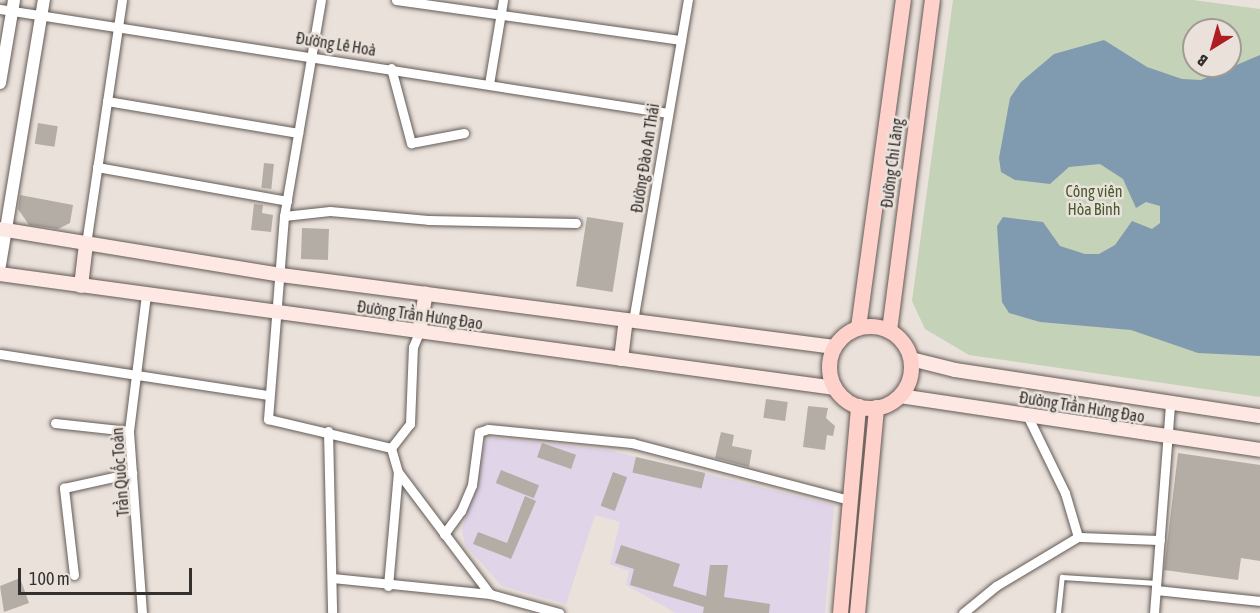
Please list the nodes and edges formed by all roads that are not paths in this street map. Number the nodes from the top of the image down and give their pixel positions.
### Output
1 (44, 0) edge
2 (122, 0) edge
3 (321, 0) edge
4 (396, 0) edge
5 (503, 0) edge
6 (688, 0) edge
7 (903, 0) edge
8 (932, 0) edge
9 (9, 7) edge
10 (42, 15) junction
11 (500, 17) junction
12 (118, 26) junction
13 (681, 40) junction
14 (311, 56) junction
15 (391, 68) junction
16 (0, 83) edge
17 (489, 84) junction
18 (107, 101) junction
19 (668, 113) junction
20 (298, 133) junction
21 (464, 134) dead end
22 (97, 167) junction
23 (287, 201) junction
24 (284, 216) junction
25 (576, 223) dead end
26 (3, 229) edge
27 (86, 244) junction
28 (0, 265) edge
29 (0, 274) edge
30 (281, 275) junction
31 (81, 286) junction
32 (146, 294) junction
33 (426, 294) junction
34 (276, 312) junction
35 (630, 320) junction
36 (858, 327) junction
37 (889, 330) junction
38 (419, 332) junction
39 (834, 347) junction
40 (0, 354) edge
41 (911, 358) junction
42 (621, 359) junction
43 (136, 375) junction
44 (835, 388) junction
45 (267, 395) junction
46 (900, 396) junction
47 (1170, 404) junction
48 (858, 406) junction
49 (876, 407) junction
50 (1027, 415) junction
51 (1260, 416) edge
52 (55, 423) dead end
53 (129, 431) junction
54 (328, 431) junction
55 (1168, 438) junction
56 (391, 448) junction
57 (1260, 450) edge
58 (398, 472) junction
59 (132, 473) junction
60 (850, 500) junction
61 (444, 534) junction
62 (1078, 537) junction
63 (1160, 540) junction
64 (74, 575) dead end
65 (332, 578) junction
66 (387, 586) junction
67 (1156, 587) junction
68 (489, 594) junction
69 (520, 601) junction
70 (1260, 601) edge
71 (142, 613) edge
72 (332, 613) edge
73 (519, 613) edge
74 (559, 613) edge
75 (840, 613) edge
76 (857, 613) edge
77 (963, 613) edge
78 (1058, 613) edge
79 (1154, 613) edge

1 - 10 street
2 - 12 street
3 - 14 street
4 - 11 street
5 - 11 street
6 - 13 street, Đường Đào An Thái
7 - 36 main road, Đường Chi Lăng
8 - 37 main road, Đường Chi Lăng
9 - 10 street, Đường Lê Hoà
9 - 16 street
10 - 12 street, Đường Lê Hoà
10 - 26 street
11 - 13 street
11 - 17 street
12 - 14 street, Đường Lê Hoà
12 - 18 street
13 - 19 street, Đường Đào An Thái
14 - 15 street, Đường Lê Hoà
14 - 20 street
15 - 17 street, Đường Lê Hoà
15 - 21 street
17 - 19 street, Đường Lê Hoà
18 - 20 street
18 - 22 street
19 - 35 street, Đường Đào An Thái
20 - 23 street
22 - 23 street
22 - 27 street
23 - 24 street
24 - 25 street
24 - 30 street
26 - 27 main road, Đường Trần Hưng Đạo
26 - 28 street
27 - 30 main road, Đường Trần Hưng Đạo
27 - 31 main road
29 - 31 main road, Đường Trần Hưng Đạo
30 - 33 main road, Đường Trần Hưng Đạo
30 - 34 street
31 - 32 main road, Đường Trần Hưng Đạo
32 - 34 main road, Đường Trần Hưng Đạo
32 - 43 street, Trần Quốc Toản
33 - 35 main road, Đường Trần Hưng Đạo
33 - 38 main road
34 - 38 main road, Đường Trần Hưng Đạo
34 - 45 street
35 - 39 main road, Đường Trần Hưng Đạo
35 - 42 main road
36 - 37 main road
36 - 39 main road
37 - 41 main road
38 - 42 main road, Đường Trần Hưng Đạo
38 - 56 street
39 - 44 main road
40 - 43 street
41 - 46 main road
41 - 47 main road, Đường Trần Hưng Đạo
42 - 44 main road, Đường Trần Hưng Đạo
43 - 45 street
43 - 53 street, Trần Quốc Toản
44 - 48 main road
45 - 54 street
46 - 49 main road
46 - 50 main road, Đường Trần Hưng Đạo
47 - 51 main road, Đường Trần Hưng Đạo
47 - 55 street
48 - 49 main road
48 - 60 main road
49 - 76 main road
50 - 55 main road, Đường Trần Hưng Đạo
50 - 62 street
52 - 53 street
53 - 59 street, Trần Quốc Toản
54 - 56 street
54 - 65 street
55 - 57 main road, Đường Trần Hưng Đạo
55 - 63 street
56 - 58 street
58 - 61 street
58 - 66 street
59 - 64 street
59 - 71 street, Trần Quốc Toản
60 - 61 street
60 - 75 main road
61 - 68 street
62 - 63 street
62 - 77 street
63 - 67 street
65 - 66 street
65 - 72 street
66 - 68 street
67 - 70 street
67 - 78 lane
67 - 79 street
68 - 69 street
69 - 73 street
69 - 74 street

